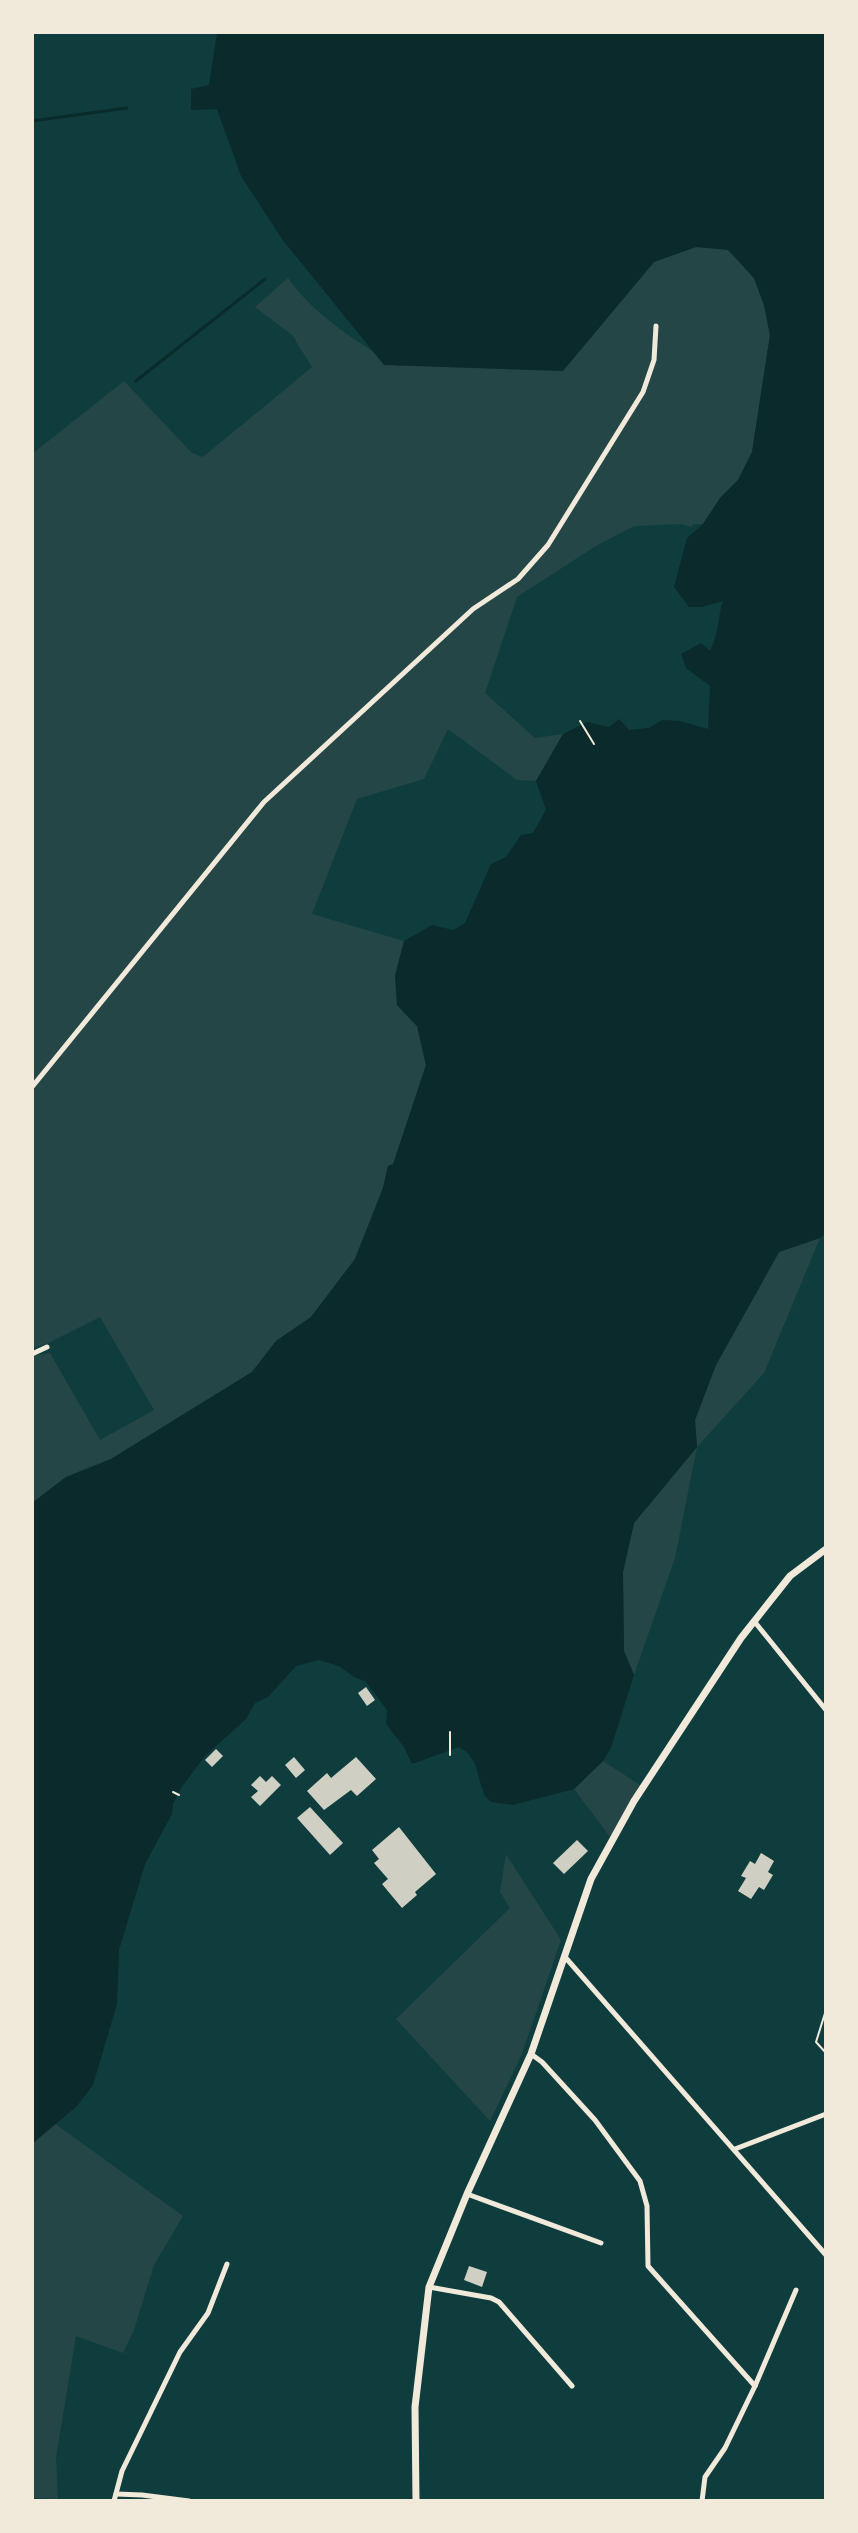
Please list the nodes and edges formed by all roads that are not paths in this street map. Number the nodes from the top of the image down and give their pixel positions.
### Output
1 (656, 326) dead end
2 (32, 1087) edge
3 (47, 1347) dead end
4 (32, 1354) edge
5 (826, 1549) edge
6 (754, 1621) junction
7 (826, 1710) edge
8 (564, 1956) junction
9 (531, 2054) junction
10 (826, 2114) edge
11 (735, 2149) junction
12 (467, 2194) junction
13 (601, 2243) dead end
14 (826, 2255) edge
15 (227, 2264) dead end
16 (429, 2287) junction
17 (796, 2290) dead end
18 (572, 2386) dead end
19 (755, 2386) junction
20 (115, 2498) edge
21 (189, 2501) edge
22 (416, 2501) edge
23 (702, 2501) edge

1 - 2 street
3 - 4 street
5 - 6 street
6 - 7 street
6 - 8 street
8 - 9 street
8 - 11 street
9 - 12 street
9 - 19 street
10 - 11 street
11 - 14 street
12 - 13 street
12 - 16 street
15 - 20 street
16 - 18 street
16 - 22 street
17 - 19 street
19 - 23 street
20 - 21 street

